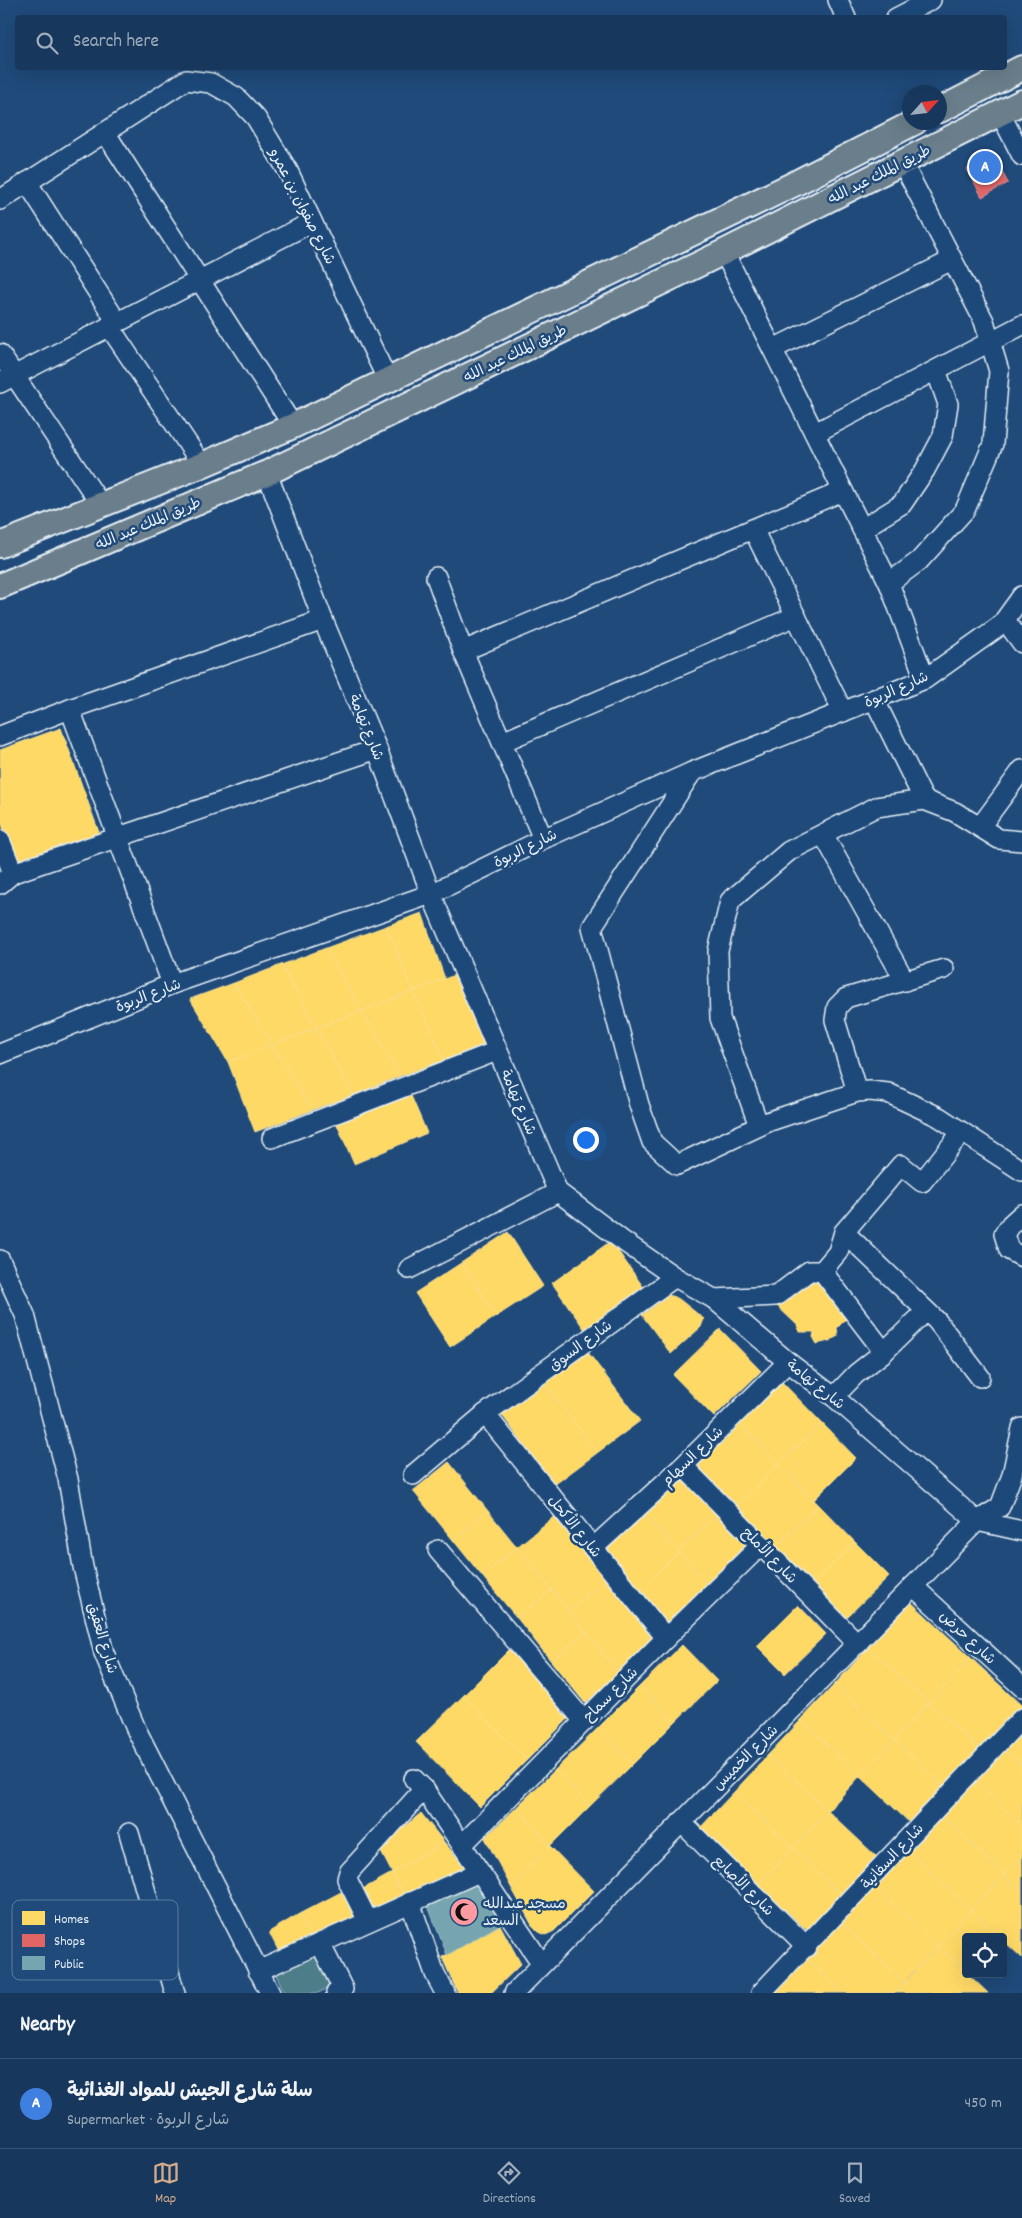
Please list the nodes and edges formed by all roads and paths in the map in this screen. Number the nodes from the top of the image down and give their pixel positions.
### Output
1 (838, 0) edge
2 (931, 0) edge
3 (845, 15) edge
4 (902, 15) edge
5 (1022, 68) edge
6 (1022, 102) edge
7 (947, 106) edge
8 (1000, 113) junction
9 (902, 129) edge
10 (105, 132) junction
11 (1022, 156) edge
12 (902, 162) junction
13 (27, 182) junction
14 (0, 200) edge
15 (312, 222) junction
16 (724, 252) junction
17 (952, 260) junction
18 (198, 280) junction
19 (113, 324) junction
20 (1022, 325) edge
21 (990, 342) junction
22 (773, 349) junction
23 (0, 354) edge
24 (936, 370) junction
25 (7, 379) edge
26 (388, 381) junction
27 (293, 426) junction
28 (815, 433) junction
29 (202, 465) junction
30 (267, 473) junction
31 (843, 490) junction
32 (101, 505) junction
33 (753, 529) junction
34 (862, 529) junction
35 (0, 545) edge
36 (436, 578) dead end
37 (889, 583) junction
38 (0, 586) edge
39 (1022, 596) edge
40 (796, 616) junction
41 (323, 620) junction
42 (1005, 620) junction
43 (1022, 643) edge
44 (463, 651) junction
45 (925, 679) junction
46 (874, 699) junction
47 (70, 709) junction
48 (843, 712) junction
49 (0, 736) edge
50 (502, 742) junction
51 (377, 748) junction
52 (1022, 770) edge
53 (692, 772) junction
54 (924, 800) junction
55 (980, 828) junction
56 (823, 834) junction
57 (118, 836) junction
58 (543, 839) junction
59 (0, 840) edge
60 (1022, 841) edge
61 (6, 878) edge
62 (431, 894) junction
63 (944, 969) dead end
64 (905, 980) junction
65 (172, 984) junction
66 (497, 1051) junction
67 (0, 1054) edge
68 (857, 1092) junction
69 (759, 1126) junction
70 (962, 1132) junction
71 (272, 1138) dead end
72 (1022, 1171) edge
73 (558, 1192) junction
74 (1022, 1214) edge
75 (844, 1232) junction
76 (1022, 1257) edge
77 (0, 1260) edge
78 (410, 1270) dead end
79 (822, 1271) junction
80 (675, 1276) junction
81 (714, 1299) junction
82 (926, 1311) junction
83 (884, 1352) junction
84 (788, 1362) junction
85 (980, 1377) dead end
86 (834, 1398) junction
87 (485, 1414) junction
88 (1022, 1428) edge
89 (683, 1466) junction
90 (413, 1475) dead end
91 (977, 1521) junction
92 (1022, 1531) edge
93 (761, 1545) junction
94 (593, 1548) junction
95 (438, 1550) dead end
96 (913, 1586) junction
97 (666, 1638) junction
98 (858, 1644) junction
99 (1022, 1687) edge
100 (1022, 1718) edge
101 (584, 1721) junction
102 (681, 1822) junction
103 (129, 1833) dead end
104 (462, 1845) junction
105 (479, 1872) junction
106 (148, 1900) edge
107 (410, 1902) junction
108 (368, 1921) junction
109 (320, 1943) junction
110 (807, 1947) junction
111 (542, 1964) junction
112 (258, 1971) junction
113 (171, 1980) edge
114 (175, 1993) edge
115 (270, 1993) edge
116 (336, 1993) edge
117 (445, 1993) edge
118 (514, 1993) edge
119 (761, 1993) edge

1 - 3 street
2 - 4 street
5 - 7 main road
6 - 8 main road, طريق الملك عبد الله
8 - 11 street
8 - 12 main road, طريق الملك عبد الله
9 - 26 main road, طريق الملك عبد الله
10 - 13 street, شارع صفوان بن عمرو
10 - 15 street, شارع صفوان بن عمرو
10 - 18 street
12 - 16 main road, طريق الملك عبد الله
12 - 17 street
13 - 14 street, شارع صفوان بن عمرو
13 - 19 street
15 - 18 street
15 - 26 street, شارع صفوان بن عمرو
16 - 22 street
16 - 30 main road, طريق الملك عبد الله
17 - 21 street
17 - 22 street
18 - 19 street
18 - 27 street
19 - 25 street
19 - 29 street
20 - 21 street
21 - 24 street
21 - 37 street
22 - 28 street
23 - 25 street
24 - 28 street
24 - 34 street
25 - 32 street
26 - 27 main road, طريق الملك عبد الله
27 - 29 main road, طريق الملك عبد الله
28 - 31 street
29 - 32 main road, طريق الملك عبد الله
30 - 38 main road, طريق الملك عبد الله
30 - 41 street, شارع تهامة
31 - 33 street
31 - 34 street
32 - 35 main road, طريق الملك عبد الله
33 - 40 street
33 - 44 street
34 - 37 street
36 - 44 street
37 - 45 street
39 - 42 street, شارع الربوة
40 - 48 street
40 - 50 street
41 - 47 street
41 - 51 street, شارع تهامة
42 - 43 street
42 - 45 street, شارع الربوة
44 - 50 street
45 - 46 street, شارع الربوة
46 - 48 street, شارع الربوة
46 - 54 street
47 - 49 street
47 - 57 street
48 - 53 street, شارع الربوة
50 - 58 street
51 - 57 street
51 - 62 street, شارع تهامة
52 - 55 street
53 - 58 street, شارع الربوة
53 - 69 street
54 - 55 street
54 - 56 street
55 - 60 street
56 - 64 street
56 - 69 street
57 - 61 street
57 - 65 street
58 - 62 street, شارع الربوة
59 - 61 street
62 - 65 street, شارع الربوة
62 - 66 street, شارع تهامة
63 - 64 street
64 - 68 street
65 - 67 street, شارع الربوة
66 - 71 street
66 - 73 street, شارع تهامة
68 - 69 street
68 - 70 street
70 - 72 street
70 - 75 street
73 - 78 street
73 - 80 street, شارع تهامة
74 - 76 street
75 - 79 street
75 - 82 street
77 - 112 street, شارع العقيق
79 - 81 street
79 - 83 street
80 - 81 street, شارع تهامة
80 - 87 street, شارع السوق
81 - 84 street, شارع تهامة
82 - 83 street
82 - 85 street
83 - 86 street
84 - 86 street, شارع تهامة
84 - 89 street, شارع السهام
86 - 91 street, شارع تهامة
87 - 90 street, شارع السوق
87 - 94 street, شارع الأكحل
88 - 91 street, شارع الخميس
89 - 93 street, شارع الأملح
89 - 94 street, شارع السهام
91 - 92 street, شارع تهامة
91 - 96 street, شارع الخميس
93 - 97 street, شارع سماح
93 - 98 street, شارع الأملح
94 - 97 street, شارع الأكحل
95 - 101 street
96 - 98 street, شارع الخميس
96 - 99 street, شارع حرض
97 - 101 street, شارع سماح
98 - 102 street, شارع الخميس
100 - 110 street, شارع السفانية
101 - 104 street, شارع سماح
102 - 110 street, شارع الأصابع
102 - 111 street, شارع الخميس
103 - 106 street
104 - 105 street
104 - 108 street
105 - 107 street
105 - 111 street
107 - 108 street
107 - 117 street
108 - 109 street
109 - 112 street
109 - 116 street
110 - 119 street, شارع السفانية
111 - 118 street, شارع الخميس
112 - 115 street, شارع العقيق
113 - 114 street

